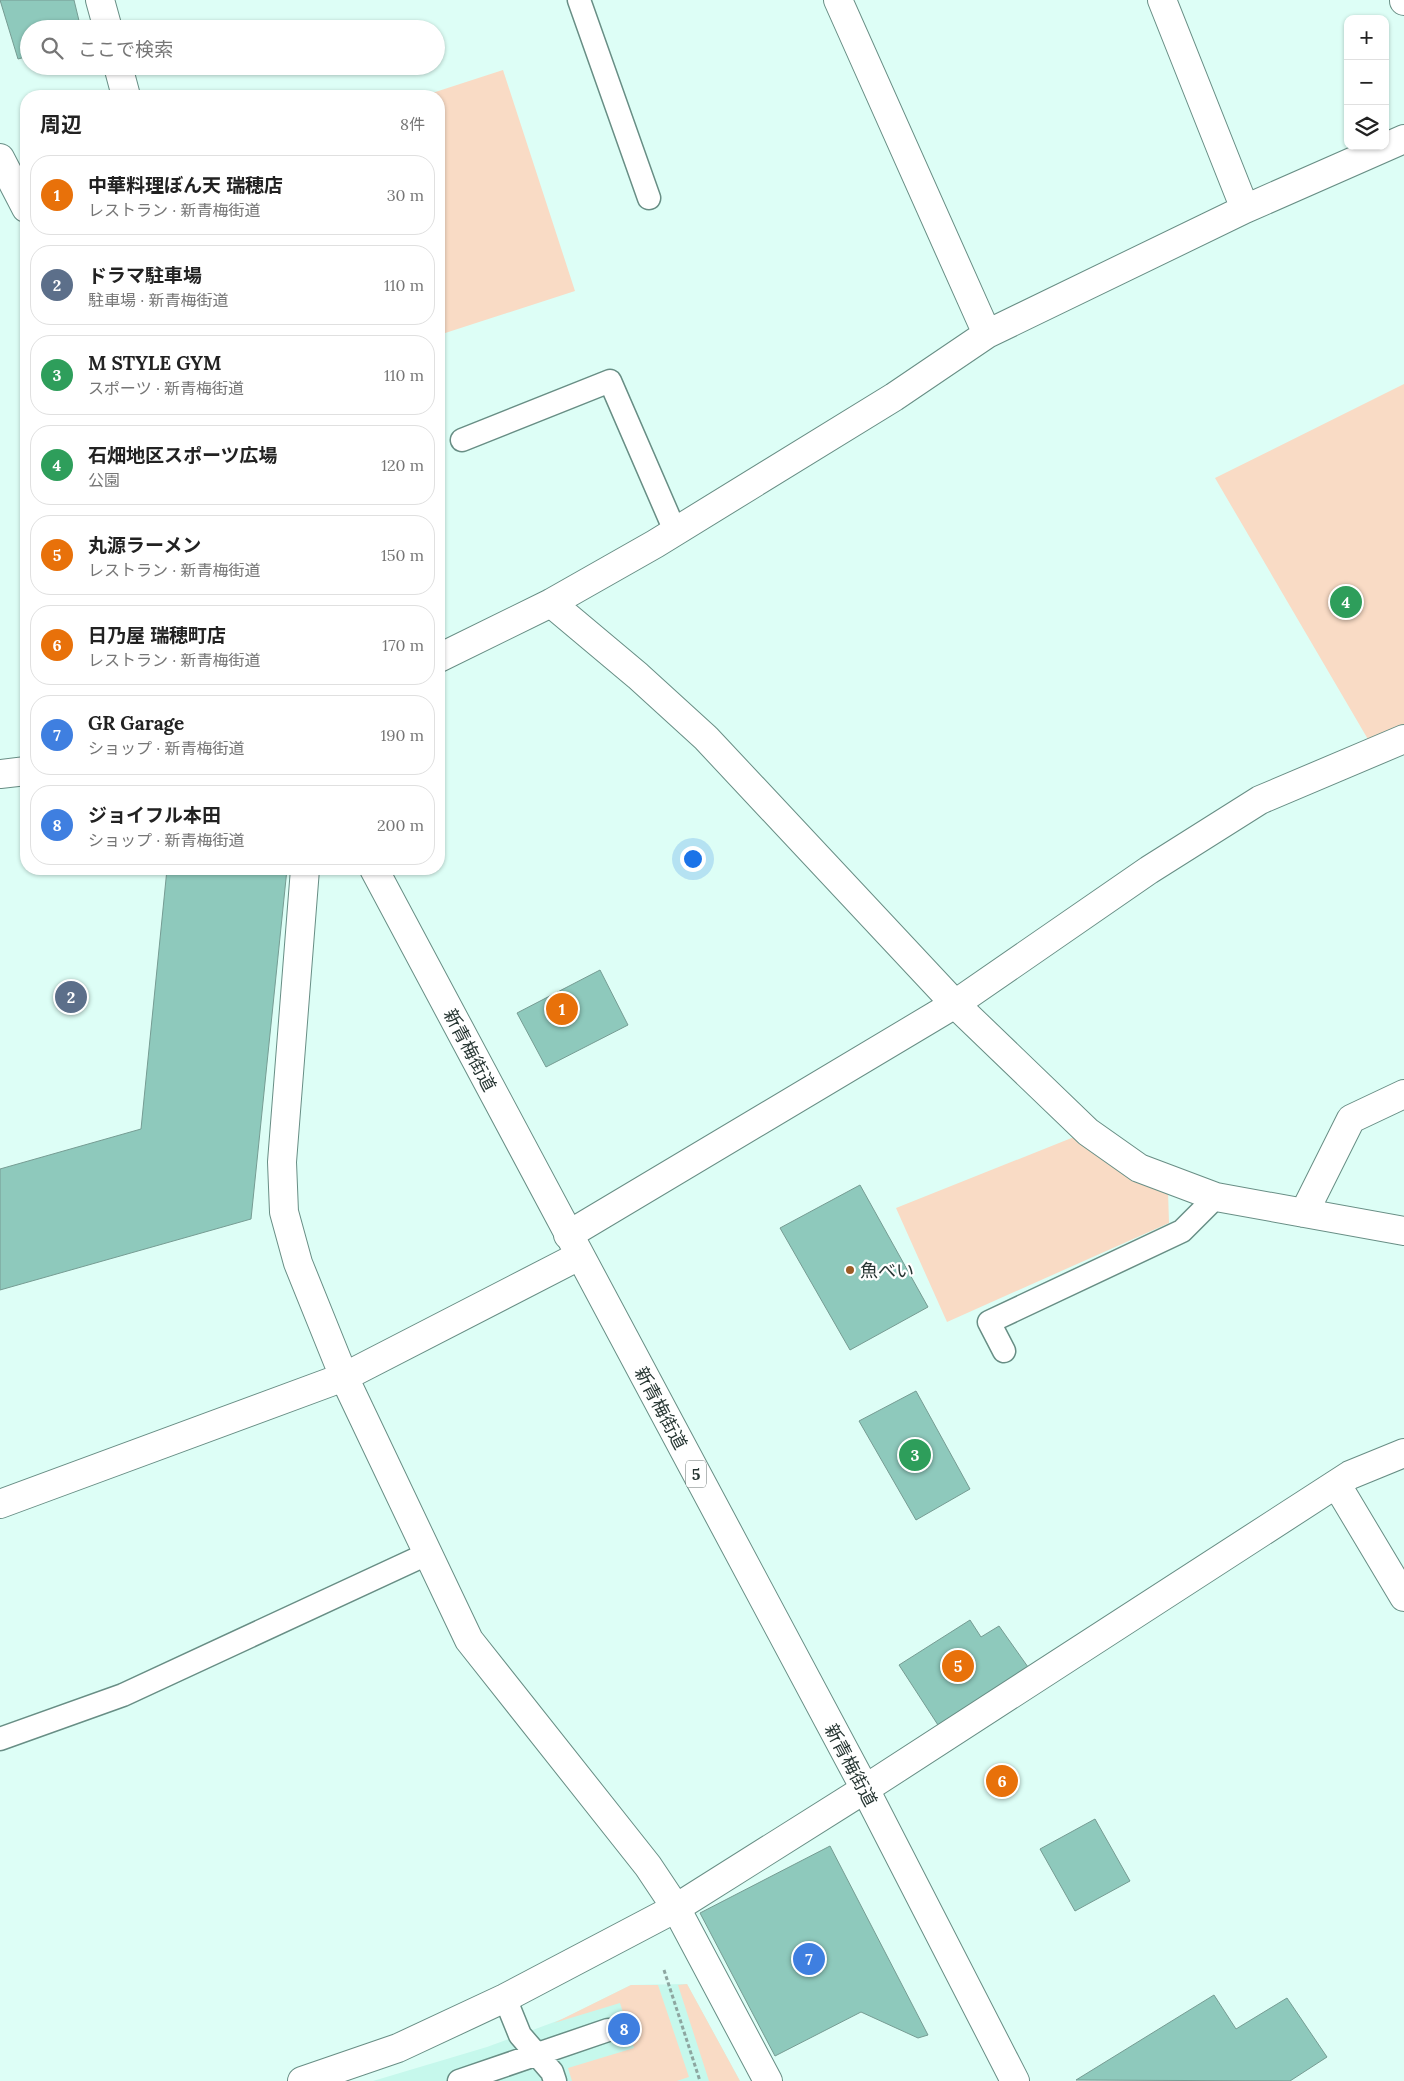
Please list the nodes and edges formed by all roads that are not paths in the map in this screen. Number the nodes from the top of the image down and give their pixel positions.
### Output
1 (100, 0) edge
2 (579, 0) edge
3 (838, 0) edge
4 (1162, 0) edge
5 (106, 20) edge
6 (120, 75) edge
7 (124, 90) edge
8 (1404, 139) edge
9 (0, 158) edge
10 (20, 196) edge
11 (648, 198) dead end
12 (1245, 209) junction
13 (987, 334) junction
14 (462, 440) dead end
15 (675, 532) junction
16 (551, 604) junction
17 (445, 655) edge
18 (1404, 739) edge
19 (20, 772) edge
20 (0, 774) edge
21 (305, 875) edge
22 (377, 875) edge
23 (955, 1004) junction
24 (1404, 1094) edge
25 (1216, 1197) junction
26 (1304, 1213) junction
27 (1404, 1231) edge
28 (574, 1245) junction
29 (1004, 1351) dead end
30 (344, 1378) junction
31 (1404, 1453) edge
32 (1337, 1485) junction
33 (0, 1504) edge
34 (427, 1554) junction
35 (1404, 1597) edge
36 (0, 1738) edge
37 (865, 1790) junction
38 (676, 1908) junction
39 (505, 1998) junction
40 (608, 2030) dead end
41 (537, 2054) junction
42 (302, 2081) edge
43 (459, 2081) edge
44 (555, 2081) edge
45 (768, 2081) edge
46 (1015, 2081) edge

1 - 5 street
2 - 11 lane
3 - 13 street
4 - 12 street
6 - 7 street
8 - 12 street
9 - 10 street
12 - 13 street
13 - 15 street
14 - 15 lane
15 - 16 street
16 - 17 street
16 - 23 street
18 - 23 street
19 - 20 street
21 - 30 street
22 - 28 street, 新青梅街道 / 5
23 - 25 street
23 - 28 street
24 - 26 street
25 - 26 street
25 - 29 lane
26 - 27 street
28 - 30 street
28 - 37 street, 新青梅街道 / 5
30 - 33 street
30 - 34 street
31 - 32 street
32 - 35 street
32 - 37 street
34 - 36 lane
34 - 38 street
37 - 38 street
37 - 46 street, 新青梅街道 / 5
38 - 39 street
38 - 45 street
39 - 41 lane
39 - 42 street
40 - 41 lane
41 - 43 lane
41 - 44 lane

